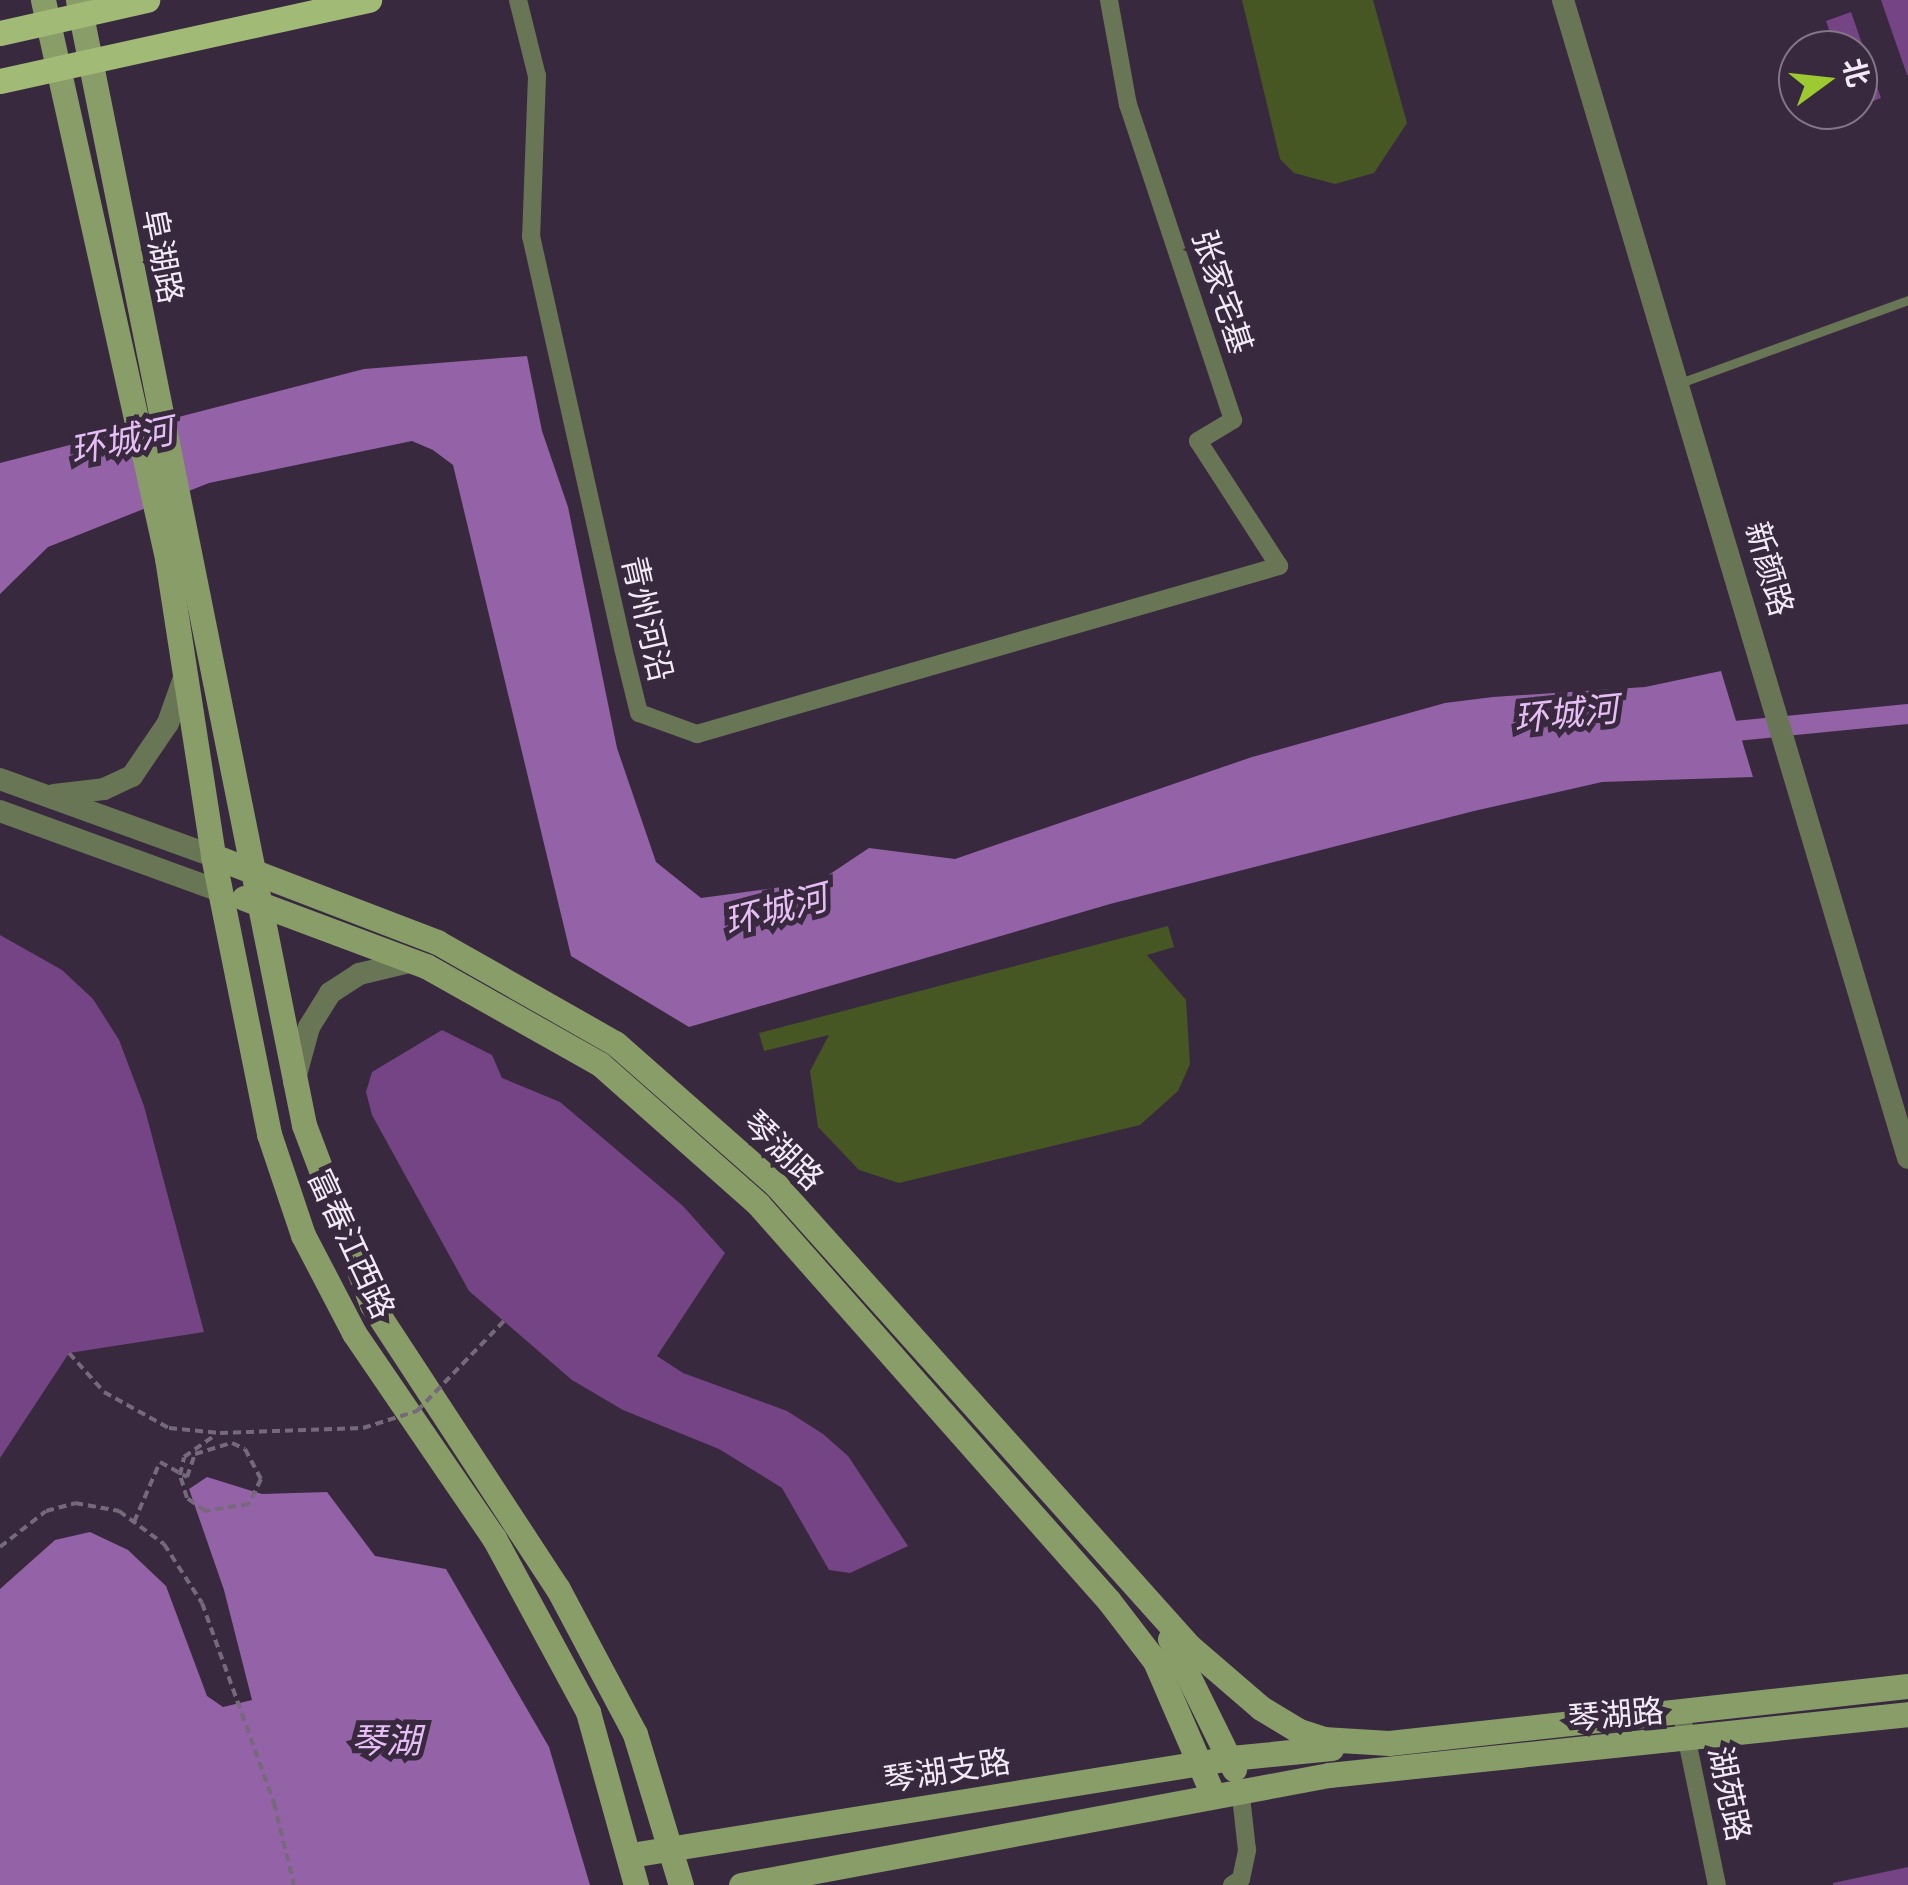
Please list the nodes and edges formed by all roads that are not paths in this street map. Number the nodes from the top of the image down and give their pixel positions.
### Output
1 (147, 0) edge
2 (369, 0) edge
3 (518, 0) edge
4 (1108, 0) edge
5 (1563, 0) edge
6 (79, 6) edge
7 (45, 11) edge
8 (0, 33) edge
9 (90, 63) junction
10 (60, 70) junction
11 (0, 81) edge
12 (1908, 300) edge
13 (1680, 382) junction
14 (146, 402) junction
15 (186, 524) joint
16 (1279, 566) joint
17 (185, 675) junction
18 (0, 779) edge
19 (48, 796) junction
20 (0, 811) edge
21 (213, 856) junction
22 (247, 864) junction
23 (220, 891) junction
24 (254, 901) junction
25 (414, 961) junction
26 (294, 1082) junction
27 (1908, 1158) edge
28 (1116, 1565) junction
29 (1908, 1686) edge
30 (1908, 1714) edge
31 (1684, 1728) junction
32 (1389, 1742) junction
33 (1274, 1753) joint
34 (1231, 1758) junction
35 (1204, 1762) junction
36 (1240, 1788) junction
37 (1212, 1794) junction
38 (674, 1848) junction
39 (631, 1855) junction
40 (636, 1885) edge
41 (681, 1885) edge
42 (741, 1885) edge
43 (1232, 1885) edge
44 (1717, 1885) edge

1 - 6 main road
2 - 9 main road
3 - 16 street, 青州河沿
4 - 16 street, 张家宅基
5 - 13 street, 新颜路
6 - 7 main road
6 - 9 main road, 阜湖路
7 - 8 main road
7 - 10 main road, 阜湖路
9 - 10 main road
9 - 14 main road, 阜湖路
10 - 11 main road
10 - 14 main road, 阜湖路
12 - 13 lane
13 - 27 street, 新颜路
14 - 15 main road, 阜湖路
14 - 17 main road, 富春江西路
15 - 22 main road, 富春江西路
17 - 19 street
17 - 21 main road, 富春江西路
18 - 19 street, 琴湖路
19 - 21 street, 琴湖路
20 - 23 street, 琴湖路
21 - 22 main road, 琴湖路
21 - 23 main road, 富春江西路
22 - 24 main road, 富春江西路
22 - 28 main road, 琴湖路
23 - 24 main road, 琴湖路
23 - 39 main road, 富春江西路
24 - 25 main road, 琴湖路
24 - 26 main road, 富春江西路
25 - 26 street
25 - 35 main road, 琴湖路
26 - 38 main road, 富春江西路
28 - 32 main road, 琴湖路
28 - 34 main road
29 - 31 main road, 琴湖路
30 - 31 main road, 琴湖路
31 - 32 main road, 琴湖路
31 - 36 main road, 琴湖路
31 - 44 street, 湖苑路
32 - 33 main road, 琴湖路
33 - 34 main road, 琴湖支路
34 - 35 main road, 琴湖支路
34 - 36 main road
35 - 37 main road, 琴湖路
35 - 38 main road, 琴湖支路
36 - 37 main road
36 - 43 street
37 - 42 main road
38 - 39 main road, 琴湖支路
38 - 41 main road, 富春江西路
39 - 40 main road, 富春江西路

